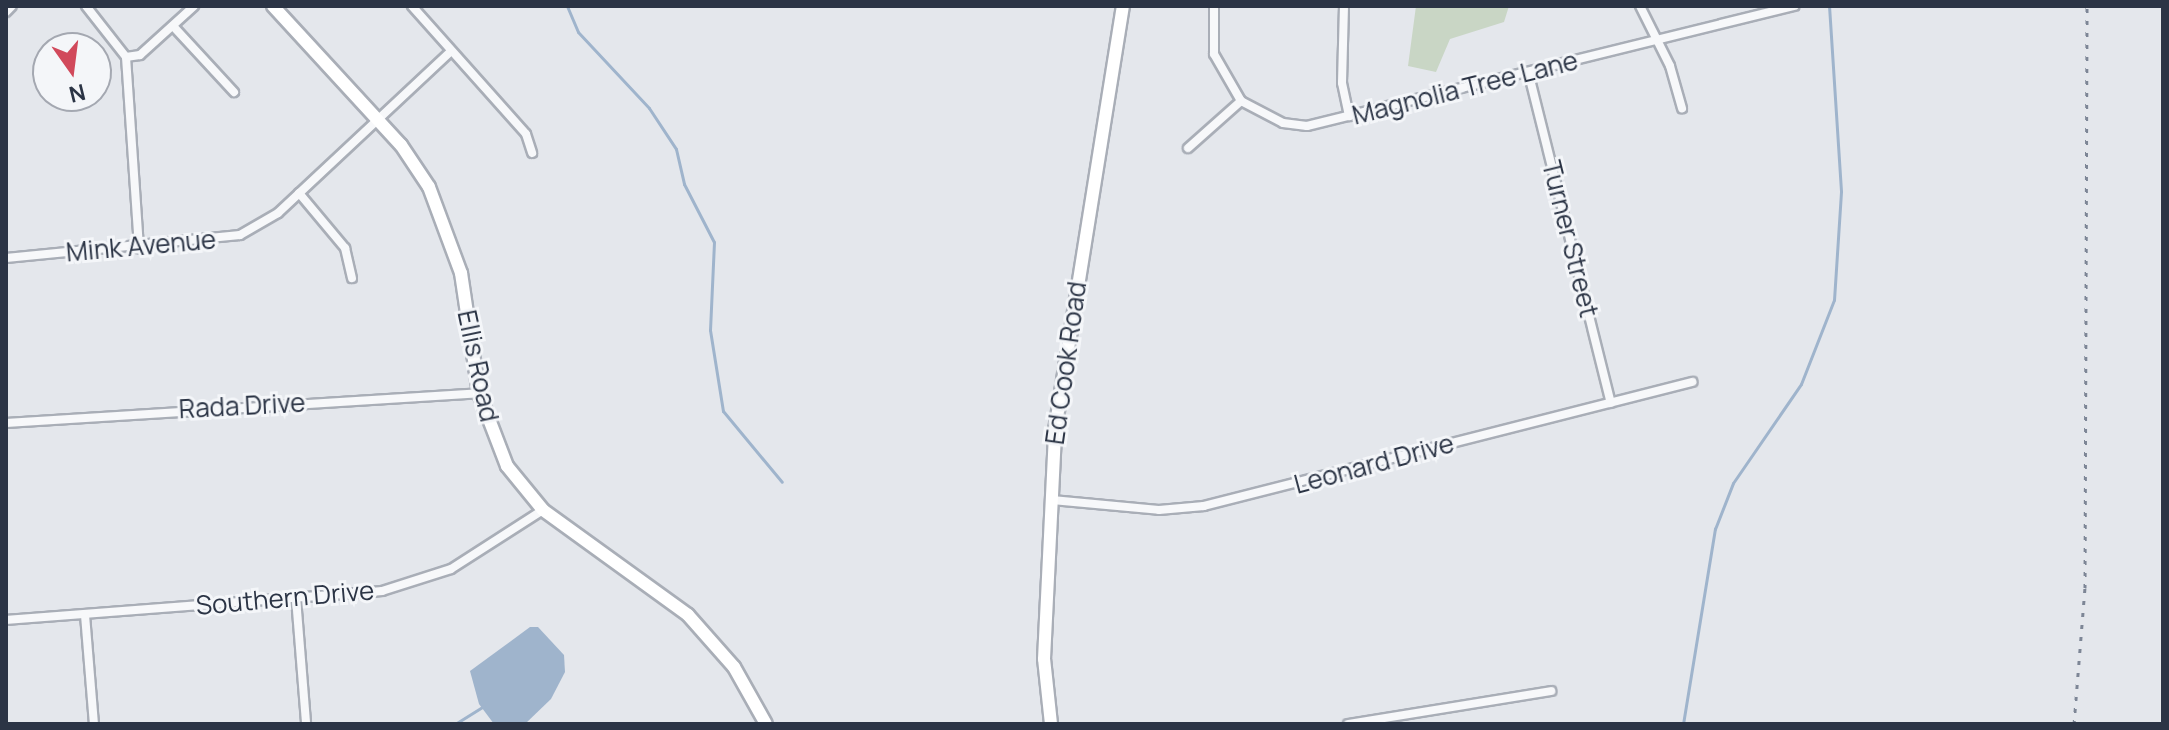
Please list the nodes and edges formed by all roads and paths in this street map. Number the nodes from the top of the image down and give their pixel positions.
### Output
1 (12, 6) edge
2 (86, 6) edge
3 (194, 6) edge
4 (273, 6) edge
5 (412, 6) edge
6 (1123, 6) edge
7 (1214, 6) edge
8 (1344, 6) edge
9 (1640, 6) edge
10 (1794, 6) edge
11 (6, 12) edge
12 (173, 26) junction
13 (1657, 36) junction
14 (451, 51) junction
15 (126, 57) junction
16 (1529, 75) junction
17 (234, 92) dead end
18 (1241, 101) junction
19 (1682, 108) dead end
20 (1349, 116) junction
21 (380, 122) junction
22 (1188, 148) dead end
23 (532, 153) dead end
24 (299, 193) junction
25 (139, 249) junction
26 (6, 258) edge
27 (352, 278) dead end
28 (1692, 382) dead end
29 (479, 393) junction
30 (1611, 403) junction
31 (6, 423) edge
32 (1052, 500) junction
33 (543, 510) junction
34 (296, 598) junction
35 (85, 615) junction
36 (6, 620) edge
37 (1551, 691) dead end
38 (306, 723) edge
39 (94, 724) edge
40 (766, 724) edge
41 (1051, 724) edge
42 (1348, 724) edge

1 - 11 street
2 - 15 street
3 - 12 street
4 - 21 main road, Ellis Road
5 - 14 street
6 - 32 main road, Ed Cook Road
7 - 18 street
8 - 20 street
9 - 13 street
10 - 13 street, Magnolia Tree Lane
12 - 15 street
12 - 17 street
13 - 16 street, Magnolia Tree Lane
13 - 19 street
14 - 21 street, Mink Avenue
14 - 23 street
15 - 25 street
16 - 20 street, Magnolia Tree Lane
16 - 30 street, Turner Street
18 - 20 street, Magnolia Tree Lane
18 - 22 street
21 - 24 street, Mink Avenue
21 - 29 main road, Ellis Road
24 - 25 street, Mink Avenue
24 - 27 street
25 - 26 street, Mink Avenue
28 - 30 street, Leonard Drive
29 - 31 street, Rada Drive
29 - 33 main road, Ellis Road
30 - 32 street, Leonard Drive
32 - 41 main road, Ed Cook Road
33 - 34 street, Southern Drive
33 - 40 main road, Ellis Road
34 - 35 street, Southern Drive
34 - 38 street
35 - 36 street, Southern Drive
35 - 39 street
37 - 42 street

